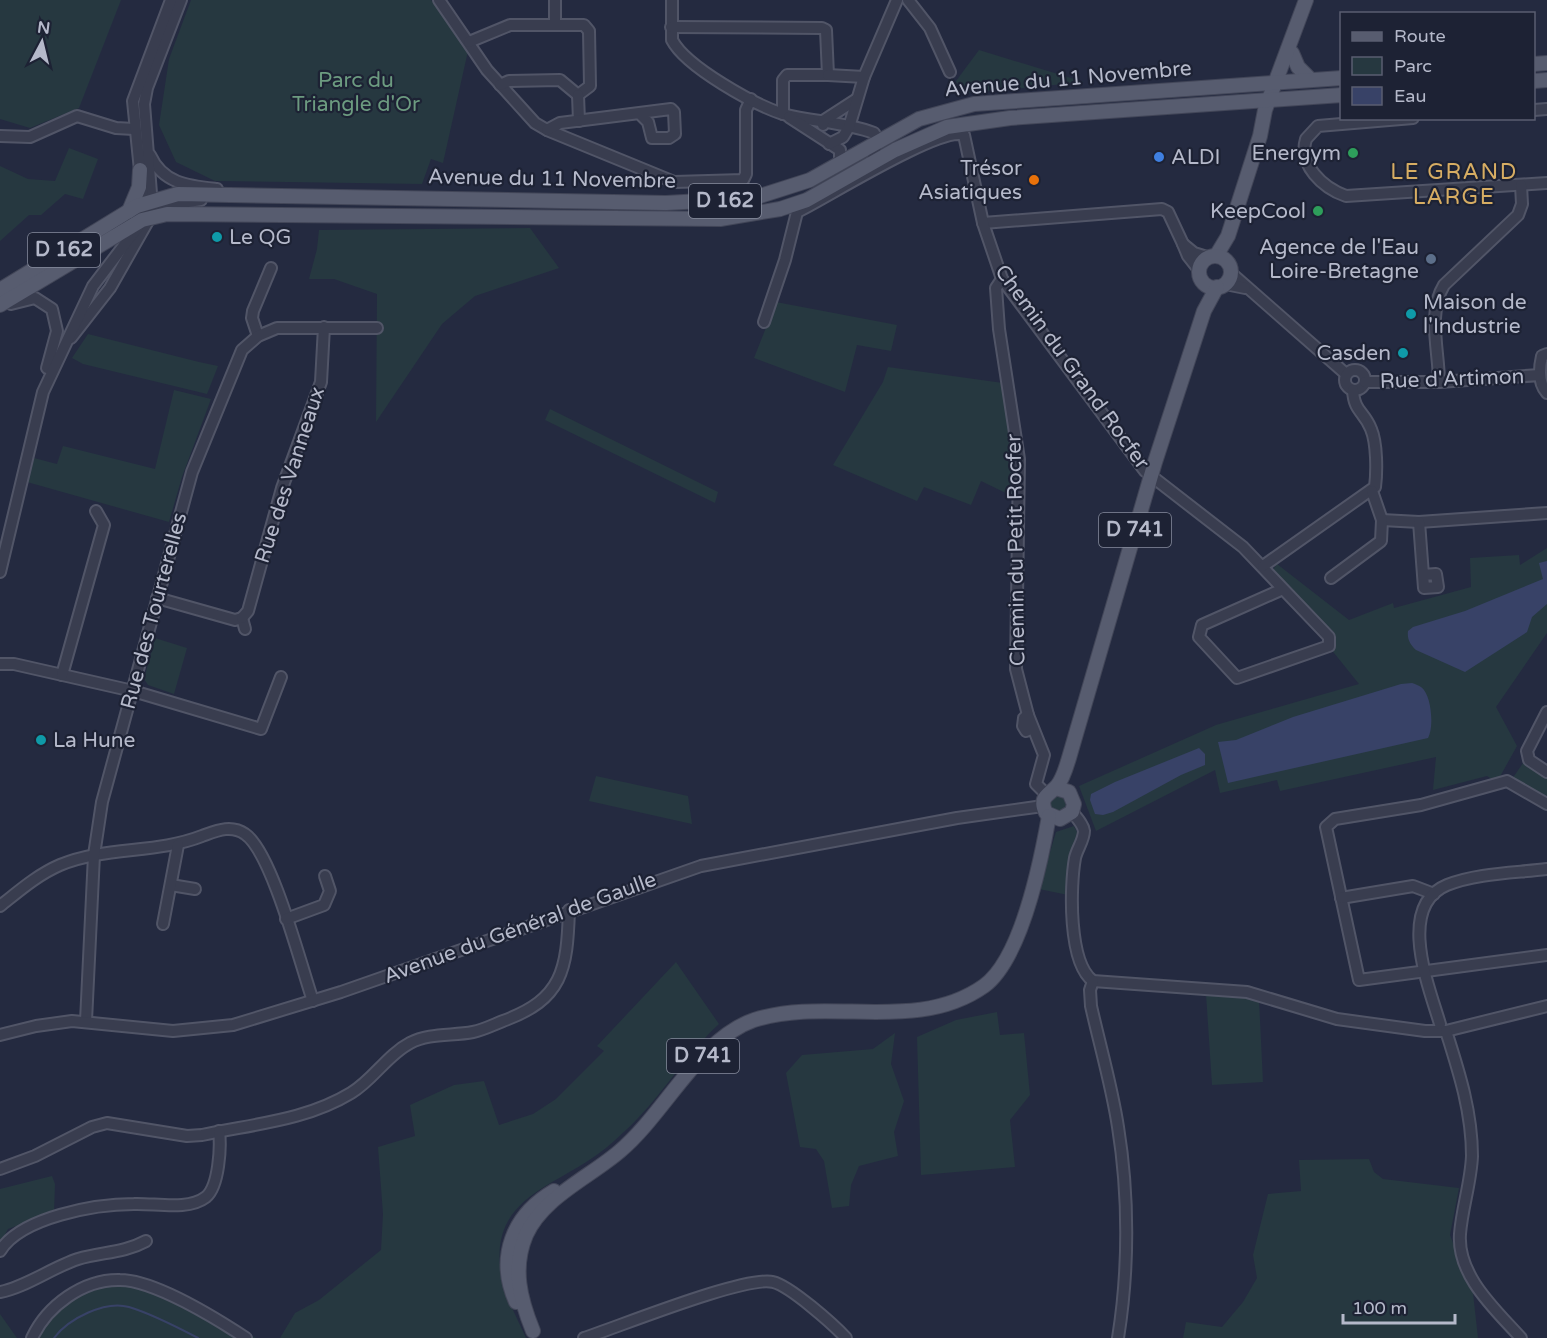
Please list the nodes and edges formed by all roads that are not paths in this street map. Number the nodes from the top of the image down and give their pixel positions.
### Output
1 (171, 0) edge
2 (181, 0) edge
3 (439, 0) edge
4 (555, 0) edge
5 (672, 0) edge
6 (897, 0) edge
7 (908, 0) edge
8 (1306, 0) edge
9 (555, 25) junction
10 (671, 27) junction
11 (469, 42) junction
12 (1289, 51) junction
13 (950, 72) dead end
14 (828, 75) junction
15 (864, 77) junction
16 (1340, 78) edge
17 (1311, 80) junction
18 (500, 85) junction
19 (1247, 85) junction
20 (1340, 85) edge
21 (1276, 91) junction
22 (578, 95) junction
23 (1340, 95) edge
24 (857, 98) junction
25 (751, 99) junction
26 (1236, 102) junction
27 (1160, 108) junction
28 (642, 114) dead end
29 (783, 114) junction
30 (1389, 120) edge
31 (579, 121) junction
32 (823, 121) junction
33 (973, 122) junction
34 (849, 127) junction
35 (134, 129) junction
36 (547, 130) junction
37 (0, 136) edge
38 (1260, 136) junction
39 (878, 140) junction
40 (828, 143) junction
41 (148, 152) junction
42 (969, 153) junction
43 (840, 157) junction
44 (869, 162) junction
45 (140, 170) joint
46 (1547, 183) edge
47 (1521, 185) junction
48 (255, 195) junction
49 (144, 210) junction
50 (983, 224) junction
51 (1183, 244) junction
52 (271, 268) dead end
53 (1199, 270) joint
54 (1218, 272) junction
55 (1002, 279) junction
56 (0, 290) edge
57 (0, 305) edge
58 (0, 310) edge
59 (764, 322) dead end
60 (324, 327) junction
61 (377, 328) dead end
62 (258, 336) junction
63 (1547, 354) edge
64 (59, 355) junction
65 (1346, 374) junction
66 (1540, 375) junction
67 (1365, 382) junction
68 (1439, 382) junction
69 (1353, 390) junction
70 (43, 392) junction
71 (1547, 393) edge
72 (1151, 475) junction
73 (1372, 491) junction
74 (96, 511) dead end
75 (1547, 513) edge
76 (1382, 520) junction
77 (1419, 522) junction
78 (1263, 566) junction
79 (0, 572) edge
80 (1423, 575) dead end
81 (1331, 578) dead end
82 (1282, 589) junction
83 (157, 598) junction
84 (0, 657) edge
85 (0, 664) edge
86 (14, 664) junction
87 (62, 675) junction
88 (281, 677) dead end
89 (133, 691) junction
90 (1547, 712) edge
91 (1547, 772) edge
92 (1056, 804) junction
93 (1547, 804) edge
94 (178, 845) junction
95 (94, 855) junction
96 (1547, 869) edge
97 (325, 876) dead end
98 (171, 885) junction
99 (195, 889) dead end
100 (1434, 894) junction
101 (1341, 898) junction
102 (0, 906) edge
103 (569, 910) junction
104 (286, 919) junction
105 (164, 924) dead end
106 (1547, 955) edge
107 (1424, 971) junction
108 (1093, 981) junction
109 (313, 1001) junction
110 (1547, 1006) edge
111 (86, 1021) junction
112 (1443, 1027) junction
113 (0, 1035) edge
114 (219, 1131) junction
115 (0, 1169) edge
116 (146, 1241) dead end
117 (0, 1251) edge
118 (0, 1292) edge
119 (536, 1334) edge
120 (32, 1338) edge
121 (246, 1338) edge
122 (584, 1338) edge
123 (846, 1338) edge
124 (1118, 1338) edge
125 (1521, 1338) edge

1 - 35 street
2 - 41 street
3 - 11 street
4 - 9 street
5 - 10 street
6 - 15 street
7 - 13 street
8 - 12 main road, D 741
9 - 11 street
9 - 22 street
10 - 14 street
10 - 25 street
11 - 18 street
12 - 17 main road
12 - 19 main road
12 - 21 main road, D 741
14 - 15 street
14 - 29 street
15 - 24 street
16 - 17 main road, Avenue du 11 Novembre / D 162
17 - 21 main road, Avenue du 11 Novembre / D 162
18 - 22 street
18 - 36 street
19 - 21 main road, Avenue du 11 Novembre / D 162
19 - 39 main road, Avenue du 11 Novembre / D 162
20 - 21 main road
21 - 23 main road, Avenue du 11 Novembre / D 162
21 - 26 main road, Avenue du 11 Novembre / D 162
21 - 27 main road
21 - 38 main road, D 741
22 - 31 street
24 - 32 street
24 - 34 street
25 - 29 street
25 - 36 street
26 - 27 main road, Avenue du 11 Novembre / D 162
26 - 38 main road
27 - 33 main road, Avenue du 11 Novembre / D 162
28 - 31 street
29 - 32 street
29 - 40 street
30 - 47 street
31 - 36 street
32 - 34 street
32 - 40 street
33 - 42 street
33 - 44 main road, Avenue du 11 Novembre / D 162
34 - 39 street
34 - 40 street
35 - 37 street
35 - 45 street
38 - 54 main road, D 741
39 - 44 main road, Avenue du 11 Novembre / D 162
40 - 43 street
41 - 48 street
41 - 49 street
42 - 44 street
42 - 50 street, Chemin du Grand Rocfer
43 - 44 main road, Avenue du 11 Novembre / D 162
43 - 48 main road, Avenue du 11 Novembre / D 162
44 - 49 main road, Avenue du 11 Novembre / D 162
44 - 59 street
45 - 49 main road
46 - 47 street
47 - 68 street
48 - 49 main road, Avenue du 11 Novembre / D 162
49 - 56 main road, D 162
49 - 57 main road, D 162
49 - 64 street
49 - 64 street
50 - 51 street
50 - 55 street, Chemin du Grand Rocfer
51 - 53 street
51 - 54 street
52 - 62 street
53 - 54 main road
54 - 65 street
54 - 72 main road, D 741
55 - 72 street, Chemin du Grand Rocfer
55 - 92 street, Chemin du Petit Rocfer
58 - 70 street
60 - 61 street
60 - 62 street
60 - 83 street, Rue des Vanneaux
62 - 83 street, Rue des Tourterelles
63 - 66 street
64 - 70 street
65 - 67 street
65 - 69 street
66 - 68 street, Rue d'Artimon
66 - 71 street
67 - 68 street, Rue d'Artimon
67 - 69 street
69 - 73 street
70 - 79 street
72 - 78 street, Chemin du Grand Rocfer
72 - 92 main road, D 741
73 - 76 street
73 - 78 street
74 - 87 street
75 - 77 street
76 - 77 street
76 - 81 street
77 - 80 street
78 - 82 street, Chemin du Grand Rocfer
82 - 82 street, Chemin du Grand Rocfer
83 - 89 street, Rue des Tourterelles
84 - 86 street
85 - 86 street
86 - 87 street
87 - 89 street
88 - 89 street
89 - 95 street, Rue des Tourterelles
90 - 91 street
92 - 103 street, Avenue du Général de Gaulle
92 - 108 street
92 - 119 main road, D 741
93 - 101 street
94 - 95 street
94 - 98 street
94 - 104 street
95 - 102 street
95 - 111 street, Rue des Tourterelles
96 - 100 street
97 - 104 street
98 - 99 street
98 - 105 street
100 - 101 street
100 - 107 street
101 - 107 street
103 - 109 street, Avenue du Général de Gaulle
103 - 114 street
104 - 109 street
106 - 107 street
107 - 112 street
108 - 112 street
108 - 124 street
109 - 111 street, Avenue du Général de Gaulle
110 - 112 street
111 - 113 street, Avenue du Général de Gaulle
112 - 125 street
114 - 115 street
114 - 117 street
116 - 118 street
120 - 121 street
122 - 123 street

